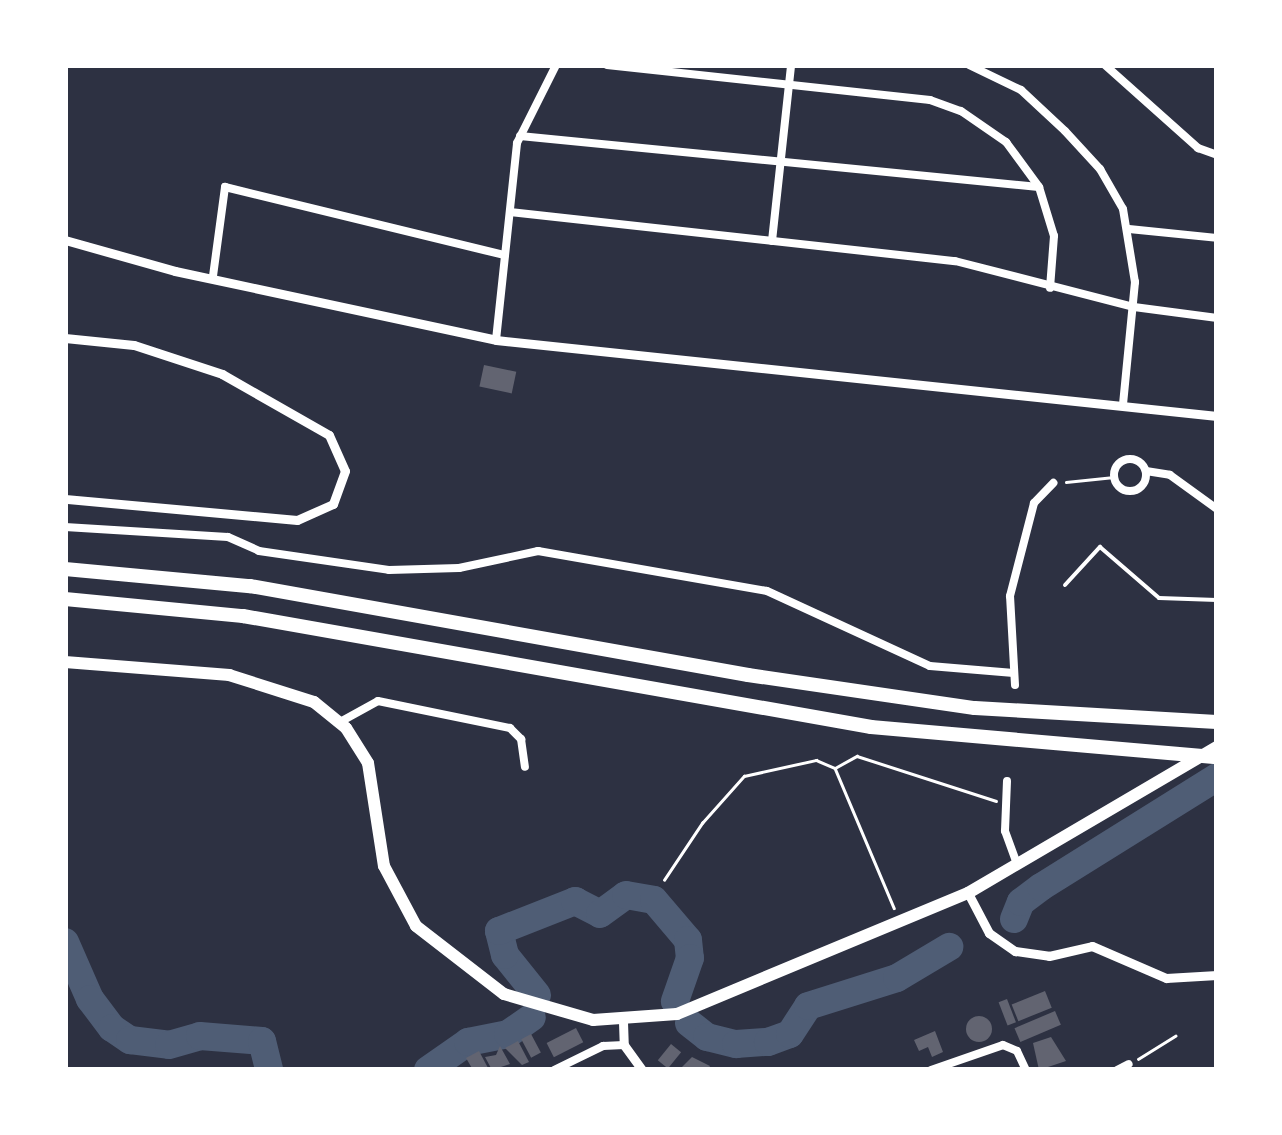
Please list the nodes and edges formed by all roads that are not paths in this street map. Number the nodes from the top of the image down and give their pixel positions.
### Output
1 (556, 65) edge
2 (607, 65) edge
3 (791, 65) edge
4 (969, 65) edge
5 (1105, 65) edge
6 (789, 83) junction
7 (520, 136) junction
8 (1217, 155) edge
9 (780, 163) junction
10 (1039, 187) junction
11 (510, 212) junction
12 (1128, 229) junction
13 (1217, 238) edge
14 (65, 240) edge
15 (772, 241) junction
16 (505, 254) junction
17 (213, 276) junction
18 (1050, 288) junction
19 (1134, 308) junction
20 (1217, 318) edge
21 (65, 338) edge
22 (496, 340) junction
23 (1123, 406) junction
24 (1217, 416) edge
25 (1146, 471) junction
26 (1053, 483) road end
27 (65, 499) edge
28 (1217, 509) edge
29 (65, 527) edge
30 (65, 569) edge
31 (1065, 585) dead end
32 (65, 599) edge
33 (1217, 600) edge
34 (65, 662) edge
35 (1014, 673) junction
36 (1015, 685) dead end
37 (340, 722) junction
38 (1217, 722) edge
39 (1217, 747) edge
40 (1217, 756) edge
41 (526, 767) dead end
42 (1007, 780) dead end
43 (1019, 868) junction
44 (968, 893) junction
45 (1217, 974) edge
46 (624, 1022) junction
47 (624, 1045) junction
48 (1130, 1064) road end
49 (554, 1070) edge
50 (642, 1070) edge
51 (932, 1070) edge
52 (1026, 1070) edge
53 (1117, 1070) edge

1 - 7 street
2 - 6 street
3 - 6 street
4 - 12 street
5 - 8 street
6 - 9 street
6 - 10 street
7 - 9 street
7 - 11 street
9 - 10 street
9 - 15 street
10 - 18 street
11 - 15 street
11 - 16 street
12 - 13 street
12 - 19 street
14 - 17 street
15 - 18 street
16 - 17 street
16 - 22 street
17 - 22 street
18 - 19 street
19 - 20 street
19 - 23 street
21 - 27 street
22 - 23 street
23 - 24 street
25 - 25 street
25 - 28 street
26 - 35 street
29 - 35 street
30 - 38 highway
31 - 33 lane
32 - 40 highway
34 - 37 highway
35 - 36 street
37 - 41 street
37 - 46 highway
39 - 43 highway
42 - 43 street
43 - 44 highway
44 - 45 street
44 - 46 highway
46 - 47 street
47 - 49 street
47 - 50 street
48 - 53 street
51 - 52 street

